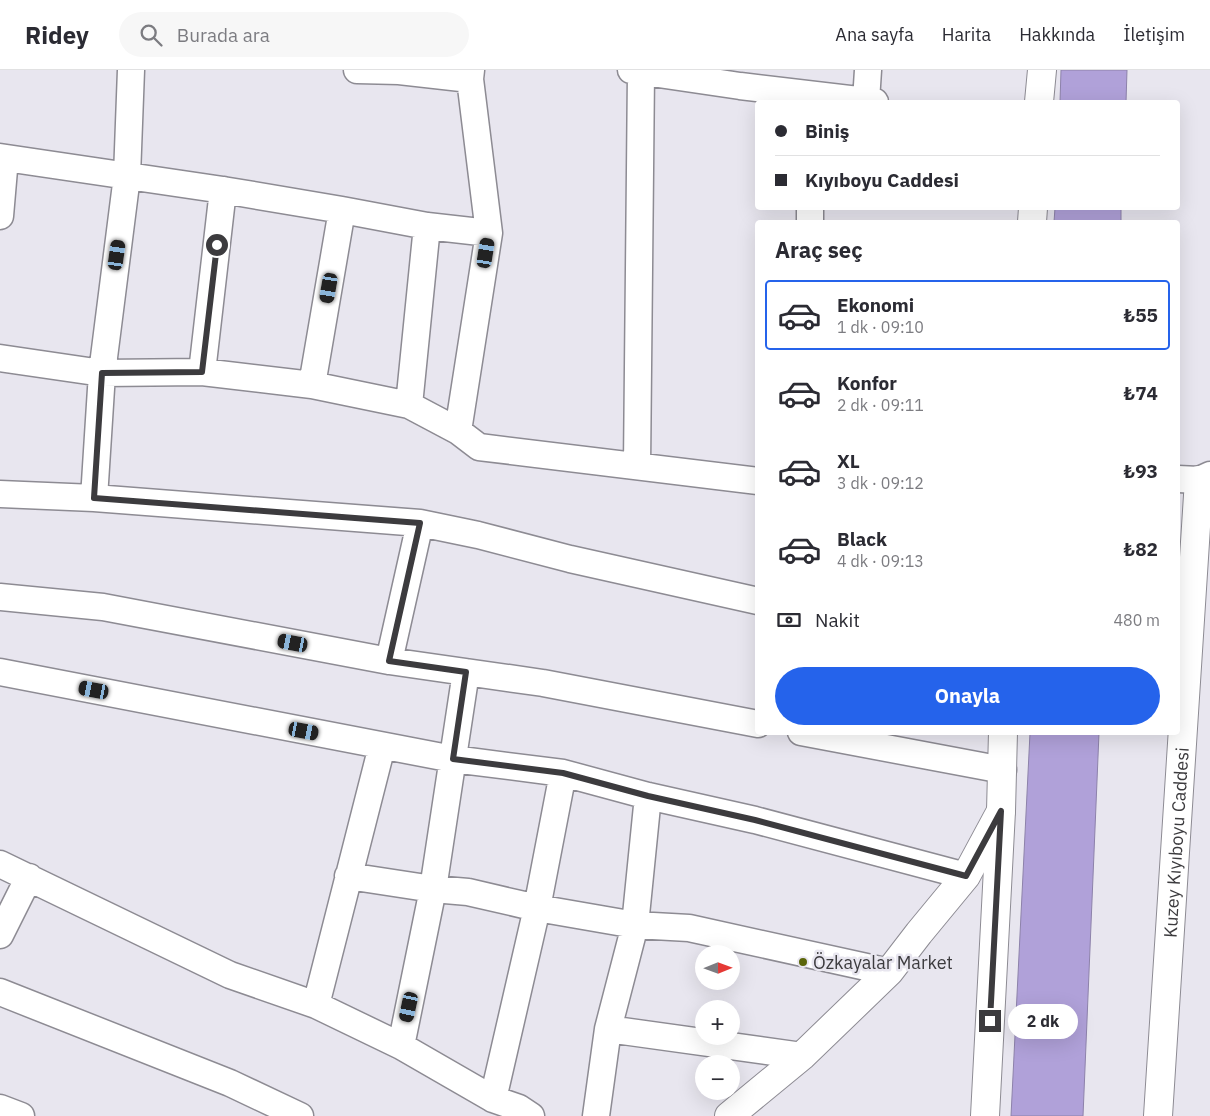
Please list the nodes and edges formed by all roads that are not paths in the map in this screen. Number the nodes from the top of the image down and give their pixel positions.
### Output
1 (132, 70) edge
2 (357, 70) edge
3 (400, 70) edge
4 (868, 70) edge
5 (1042, 70) edge
6 (636, 71) edge
7 (471, 75) edge
8 (811, 99) edge
9 (831, 100) edge
10 (871, 100) edge
11 (1039, 100) edge
12 (3, 158) edge
13 (127, 176) junction
14 (223, 190) junction
15 (342, 210) junction
16 (0, 216) edge
17 (427, 226) junction
18 (489, 234) junction
19 (0, 358) edge
20 (202, 372) junction
21 (102, 373) junction
22 (312, 385) junction
23 (409, 405) junction
24 (458, 431) junction
25 (638, 466) junction
26 (1195, 478) edge
27 (755, 481) edge
28 (0, 494) edge
29 (94, 498) junction
30 (420, 523) junction
31 (0, 597) edge
32 (755, 600) edge
33 (389, 661) junction
34 (0, 672) edge
35 (466, 672) junction
36 (755, 723) edge
37 (817, 735) edge
38 (1003, 735) edge
39 (382, 746) junction
40 (453, 759) junction
41 (1002, 770) junction
42 (563, 773) junction
43 (648, 796) junction
44 (1001, 811) junction
45 (0, 864) edge
46 (348, 876) junction
47 (966, 876) junction
48 (29, 877) junction
49 (433, 889) junction
50 (537, 908) junction
51 (634, 925) junction
52 (0, 935) edge
53 (889, 972) junction
54 (0, 992) edge
55 (316, 1005) junction
56 (608, 1029) junction
57 (401, 1046) junction
58 (802, 1056) junction
59 (493, 1099) junction
60 (0, 1108) edge
61 (21, 1116) edge
62 (300, 1116) edge
63 (531, 1116) edge
64 (596, 1116) edge
65 (729, 1116) edge
66 (985, 1116) edge
67 (1158, 1116) edge

1 - 13 street
2 - 3 street
3 - 7 street
4 - 10 street
5 - 11 main road
6 - 8 street
6 - 25 street
7 - 18 street
8 - 9 street
12 - 13 street
12 - 16 street
13 - 14 street
13 - 21 street
14 - 15 street
14 - 20 street
15 - 17 street
15 - 22 street
17 - 18 street
17 - 23 street
18 - 24 street
19 - 21 street
20 - 21 street
20 - 22 street
21 - 29 street
22 - 23 street
23 - 24 street
24 - 25 street
25 - 27 street
26 - 67 main road, Kuzey Kıyıboyu Caddesi
28 - 29 street
29 - 30 street
30 - 32 street
30 - 33 street
31 - 33 street
33 - 35 street
34 - 39 street
35 - 36 street
35 - 40 street
37 - 41 street
38 - 41 main road
39 - 40 street
39 - 46 street
40 - 42 street
40 - 49 street
41 - 44 main road
42 - 43 street
42 - 50 street
43 - 47 street
43 - 51 street
44 - 47 main road
44 - 66 main road
45 - 48 street
46 - 49 street
46 - 55 street
47 - 53 main road
48 - 52 street
48 - 55 street
49 - 50 street
49 - 57 street
50 - 51 street
50 - 59 street
51 - 53 street
51 - 56 street
53 - 58 main road
54 - 62 street
55 - 57 street
56 - 58 street
56 - 64 street
57 - 59 street
58 - 65 main road
59 - 63 street
60 - 61 street

